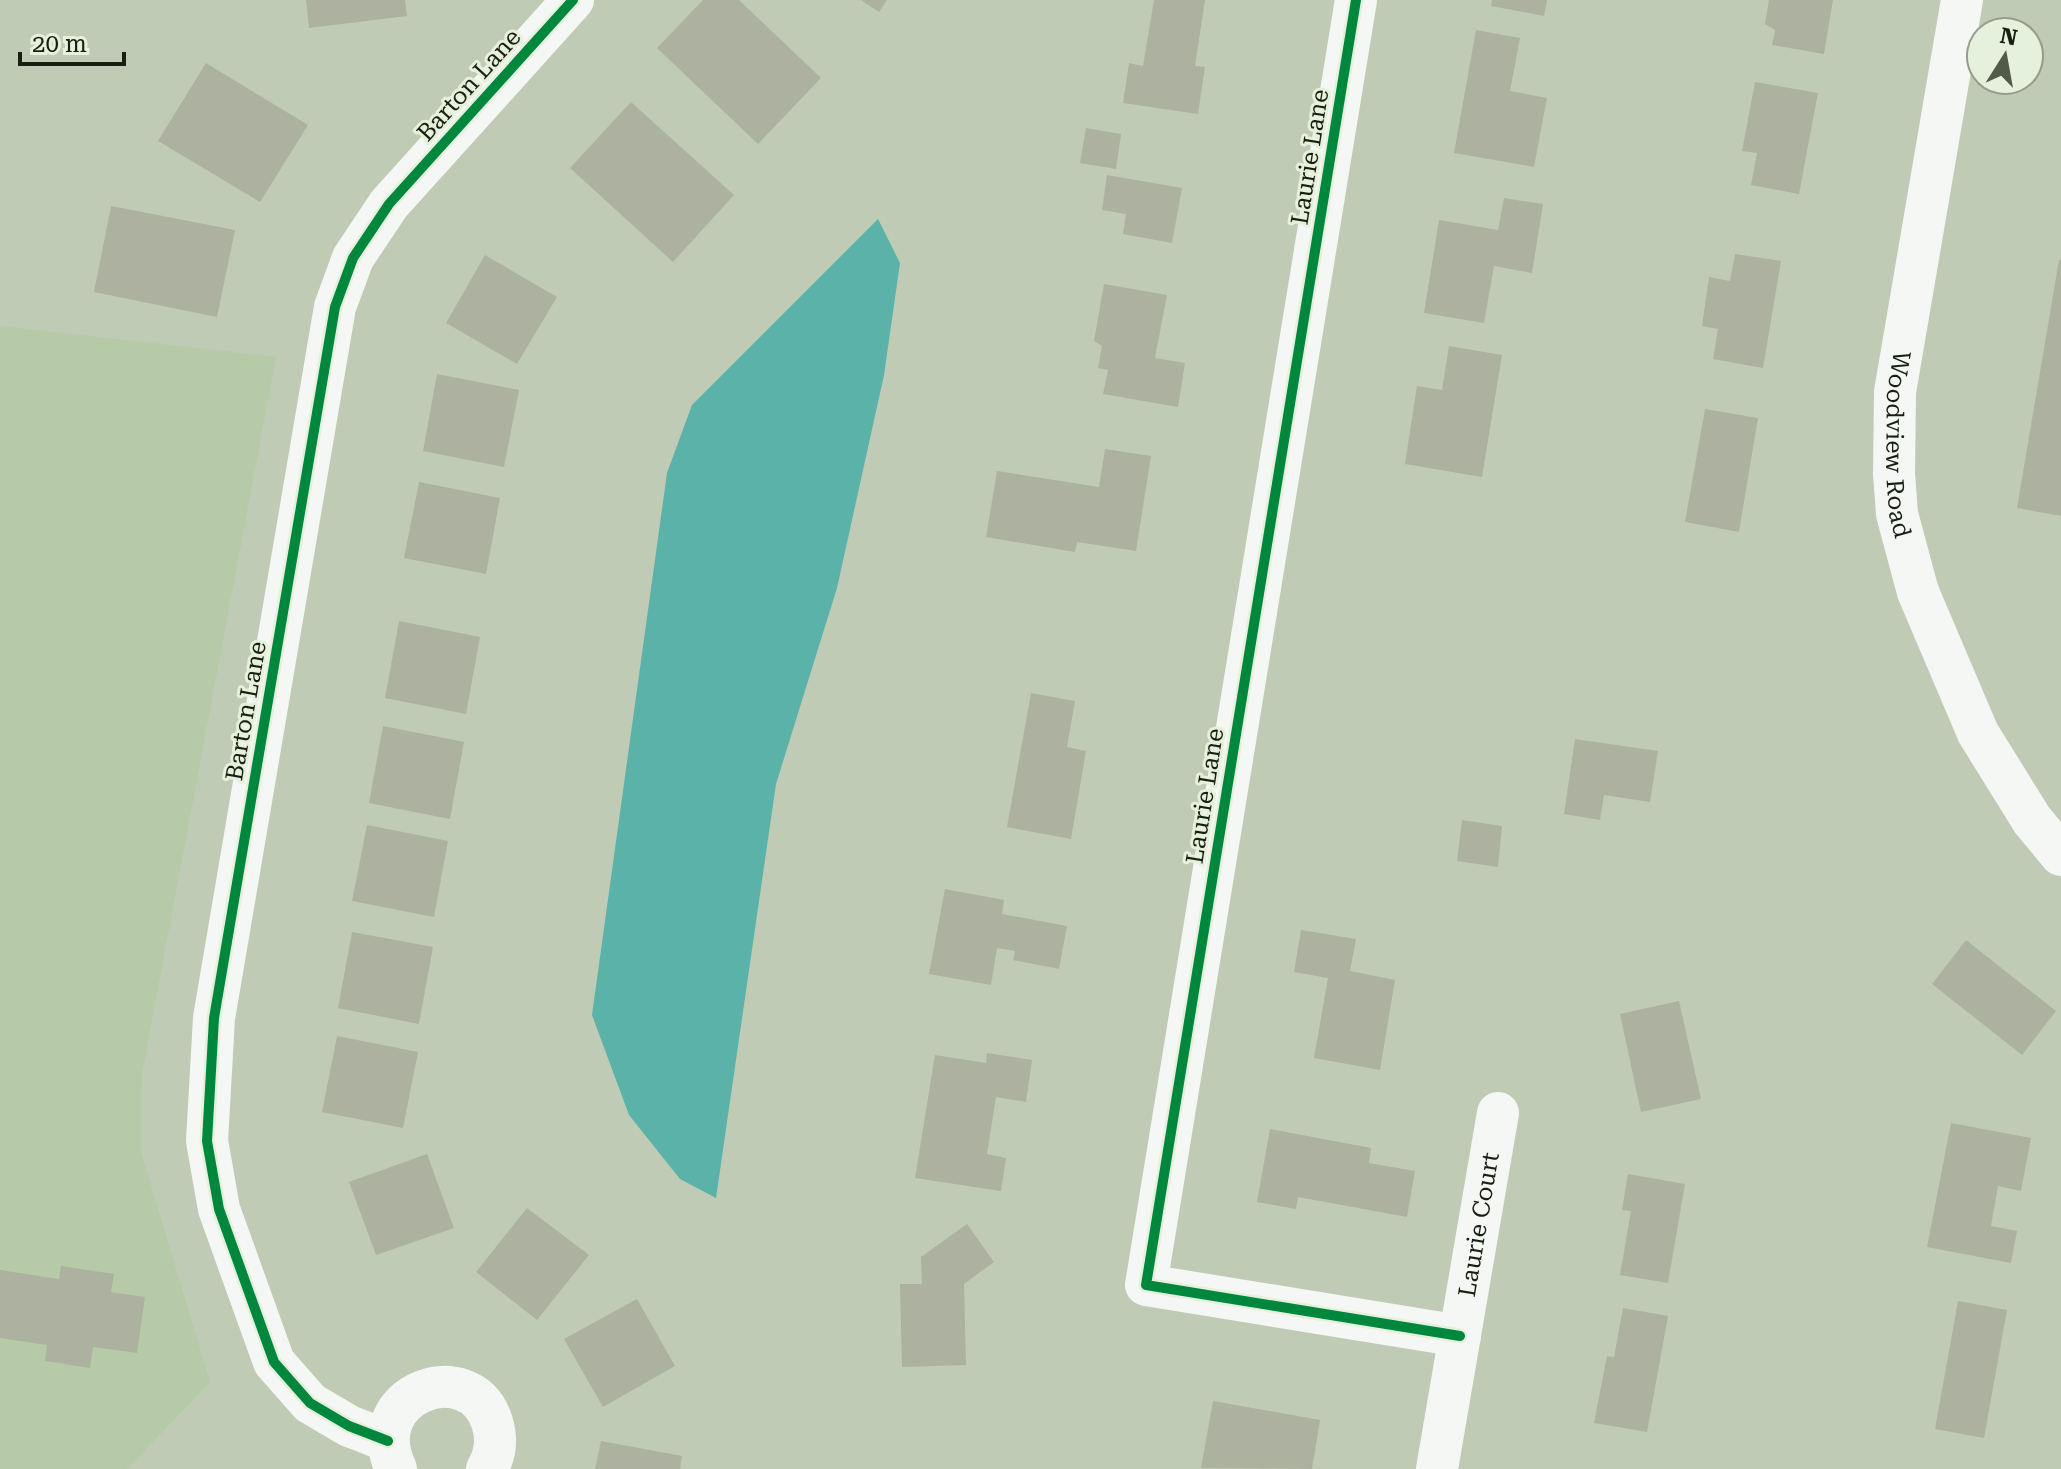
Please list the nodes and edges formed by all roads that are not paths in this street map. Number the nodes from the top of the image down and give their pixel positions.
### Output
1 (573, 0) edge
2 (1356, 0) edge
3 (1962, 0) edge
4 (2061, 855) edge
5 (1498, 1113) dead end
6 (1460, 1336) junction
7 (392, 1455) edge
8 (487, 1469) edge
9 (1437, 1469) edge

1 - 7 street, Barton Lane
2 - 6 street, Laurie Lane
3 - 4 street, Woodview Road
5 - 6 street, Laurie Court
6 - 9 street
7 - 8 street, Barton Lane

